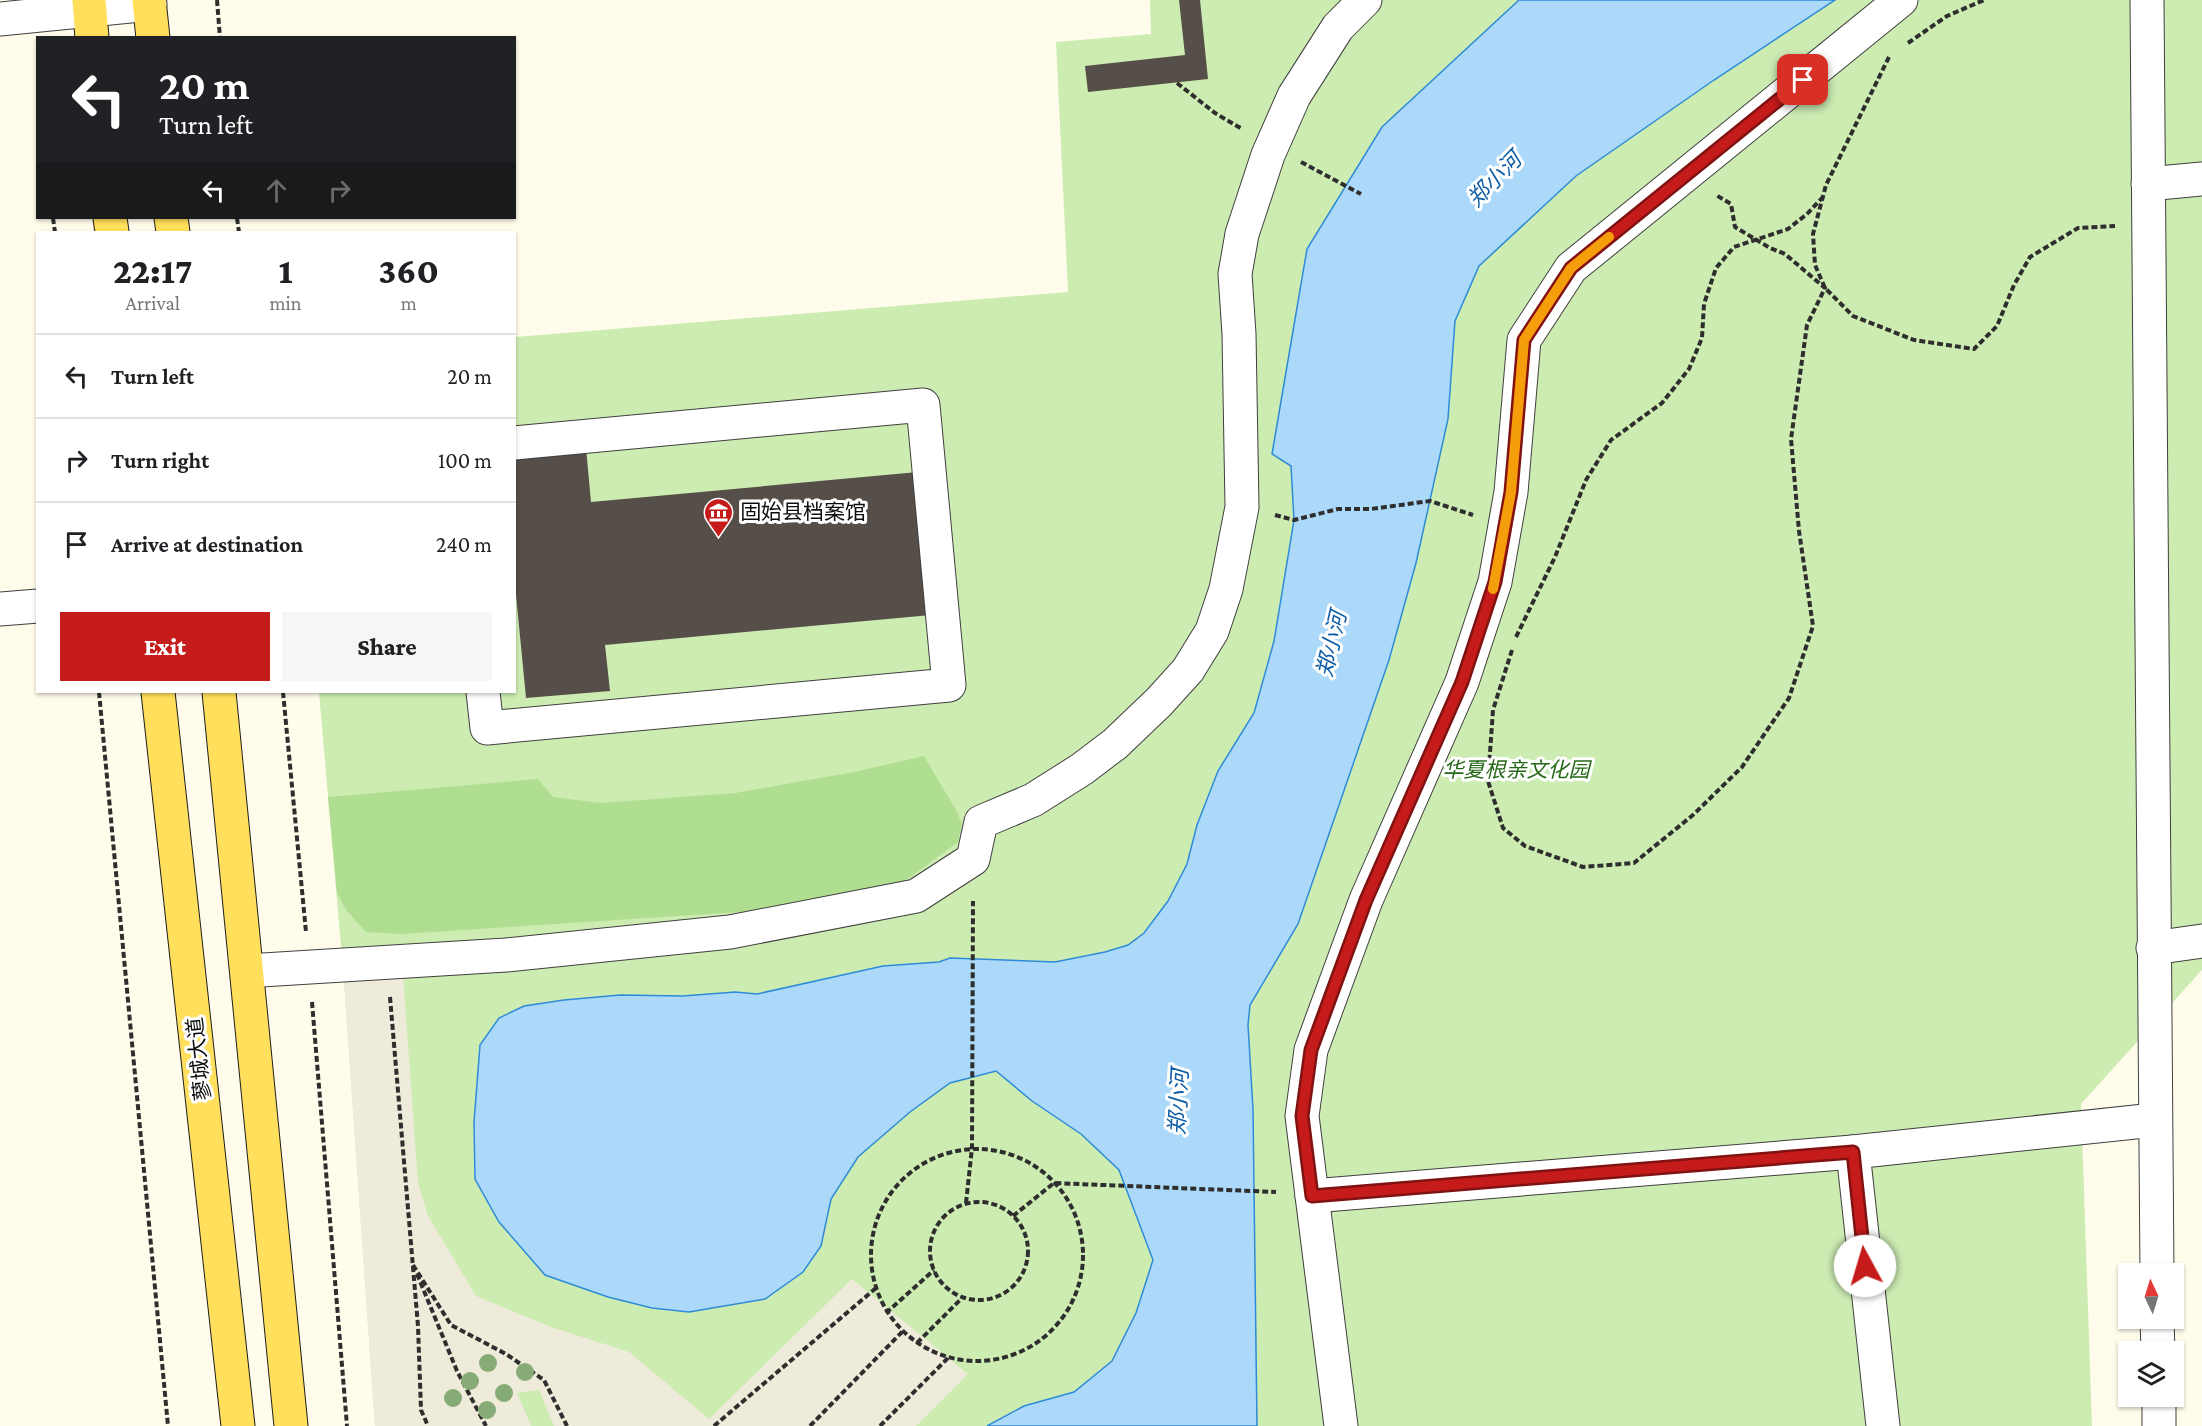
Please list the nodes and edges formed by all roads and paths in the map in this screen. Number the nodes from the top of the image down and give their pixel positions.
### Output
1 (217, 0) edge
2 (1365, 0) edge
3 (1901, 0) edge
4 (2147, 0) edge
5 (150, 2) edge
6 (90, 16) edge
7 (0, 19) edge
8 (153, 36) edge
9 (220, 36) edge
10 (1889, 57) dead end
11 (2202, 179) edge
12 (1675, 183) junction
13 (2148, 184) junction
14 (1823, 197) junction
15 (2148, 224) junction
16 (1758, 240) junction
17 (1825, 288) junction
18 (516, 443) edge
19 (1445, 506) dead end
20 (1268, 513) dead end
21 (36, 606) edge
22 (0, 609) edge
23 (99, 693) edge
24 (158, 693) edge
25 (219, 693) edge
26 (283, 693) edge
27 (483, 693) edge
28 (973, 914) dead end
29 (2202, 941) edge
30 (2153, 948) junction
31 (387, 963) junction
32 (309, 968) junction
33 (247, 971) junction
34 (2154, 1120) junction
35 (972, 1148) junction
36 (1853, 1152) junction
37 (1054, 1183) junction
38 (1270, 1191) dead end
39 (1312, 1196) junction
40 (966, 1203) junction
41 (1013, 1216) junction
42 (412, 1263) junction
43 (2157, 1263) edge
44 (934, 1270) junction
45 (876, 1288) junction
46 (963, 1297) junction
47 (886, 1313) junction
48 (903, 1331) junction
49 (917, 1343) junction
50 (948, 1358) junction
51 (2158, 1407) edge
52 (168, 1426) edge
53 (238, 1426) edge
54 (291, 1426) edge
55 (348, 1426) edge
56 (428, 1426) edge
57 (486, 1426) edge
58 (567, 1426) edge
59 (714, 1426) edge
60 (810, 1426) edge
61 (880, 1426) edge
62 (1341, 1426) edge
63 (1883, 1426) edge
64 (2159, 1426) edge

1 - 9 path
2 - 31 street
3 - 12 street
4 - 13 street
5 - 6 street
5 - 8 main road
6 - 7 street
10 - 14 path
11 - 13 street
12 - 16 path
12 - 39 street
13 - 15 street
14 - 16 path
14 - 17 path
15 - 17 path
15 - 30 street
16 - 17 path
16 - 17 path
18 - 27 street
19 - 20 path
21 - 22 street
23 - 52 path
24 - 53 main road, 蓼城大道
25 - 33 main road
26 - 32 path
28 - 35 path
29 - 30 street
30 - 34 street
31 - 32 street
31 - 42 path
32 - 33 street
32 - 55 path
33 - 54 main road
34 - 36 street
34 - 43 street
35 - 37 path
35 - 40 path
35 - 45 path
36 - 39 street
36 - 63 street
37 - 38 path
37 - 41 path
37 - 50 path
39 - 62 street
40 - 41 path
40 - 44 path
41 - 46 path
42 - 56 path
42 - 57 path
42 - 58 path
44 - 46 path
44 - 47 path
45 - 47 path
45 - 59 path
46 - 49 path
47 - 48 path
48 - 49 path
48 - 60 path
49 - 50 path
50 - 61 path
51 - 64 street

